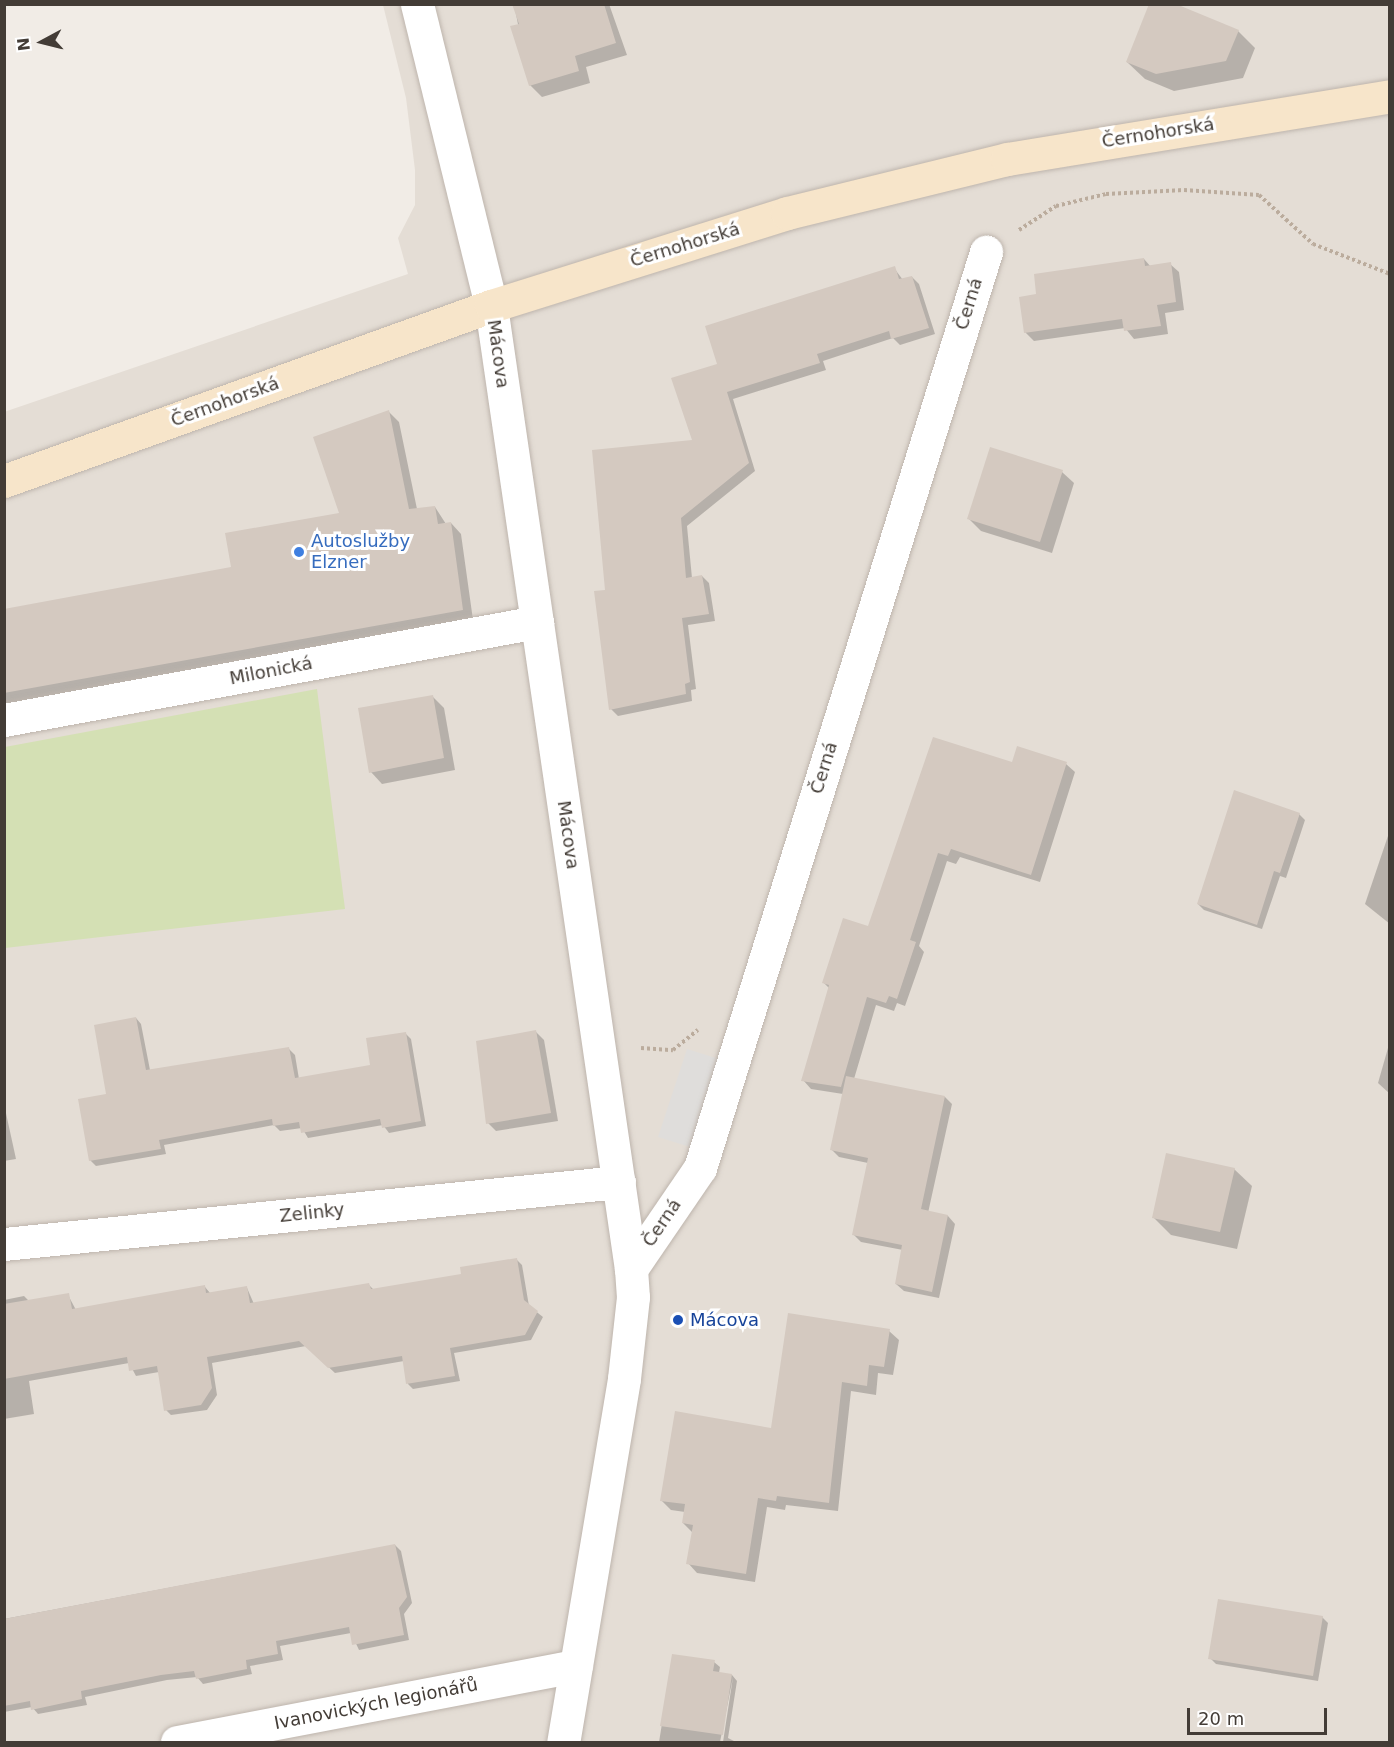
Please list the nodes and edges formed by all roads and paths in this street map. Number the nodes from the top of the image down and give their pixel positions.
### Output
1 (417, 4) edge
2 (1389, 96) edge
3 (986, 252) joint
4 (1389, 274) edge
5 (491, 306) junction
6 (4, 481) edge
7 (537, 622) junction
8 (4, 720) edge
9 (744, 1026) junction
10 (638, 1048) dead end
11 (619, 1182) junction
12 (4, 1245) edge
13 (631, 1269) junction
14 (576, 1666) junction
15 (177, 1743) edge
16 (563, 1743) edge

1 - 5 street, Mácova
2 - 5 street, Černohorská
3 - 4 path
3 - 9 street, Černá
5 - 6 street, Černohorská
5 - 7 street, Mácova
7 - 8 street, Milonická
7 - 11 street, Mácova
9 - 10 path
9 - 13 street, Černá
11 - 12 street, Zelinky
11 - 13 street, Mácova
13 - 14 street, Mácova
14 - 15 street, Ivanovických legionářů
14 - 16 street, Mácova

